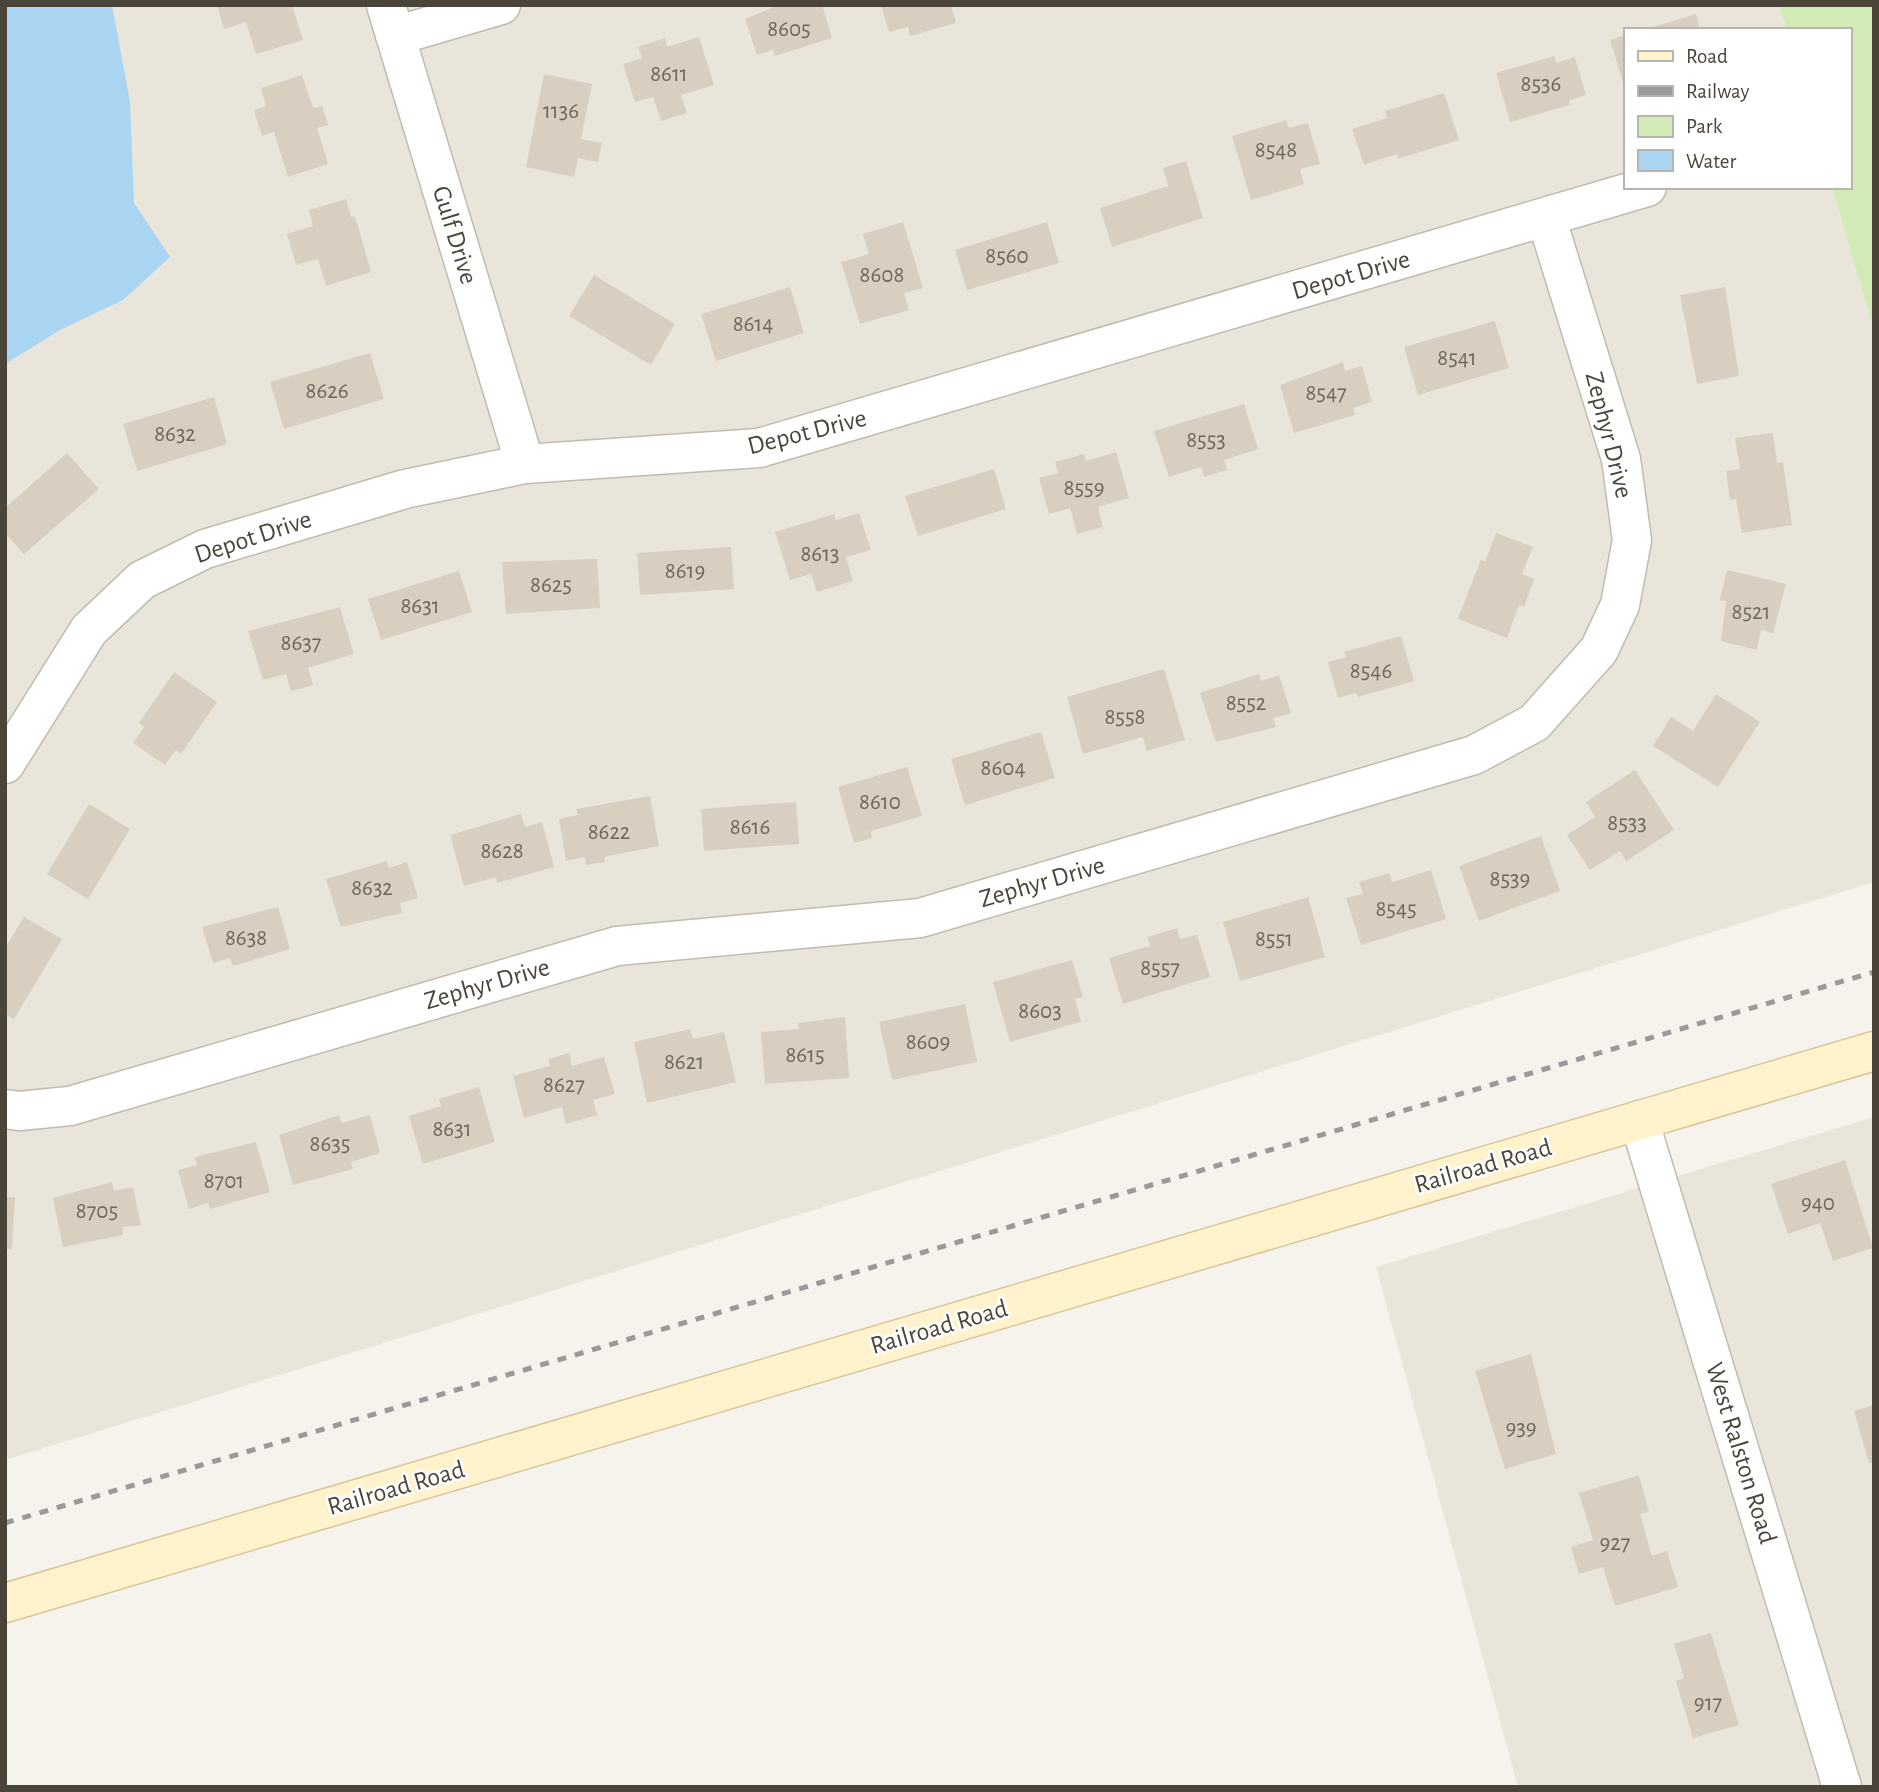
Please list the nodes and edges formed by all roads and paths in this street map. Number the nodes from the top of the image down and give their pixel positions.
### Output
1 (501, 5) edge
2 (391, 21) edge
3 (1640, 189) edge
4 (1546, 218) junction
5 (524, 464) junction
6 (5, 764) edge
7 (1874, 1051) edge
8 (5, 1109) edge
9 (1639, 1120) junction
10 (5, 1603) edge
11 (1842, 1787) edge

1 - 2 street
2 - 5 street, Gulf Drive
3 - 4 street, Depot Drive
4 - 5 street, Depot Drive
4 - 8 street, Zephyr Drive
5 - 6 street, Depot Drive
7 - 9 street, Railroad Road
9 - 10 street, Railroad Road
9 - 11 street, West Ralston Road

